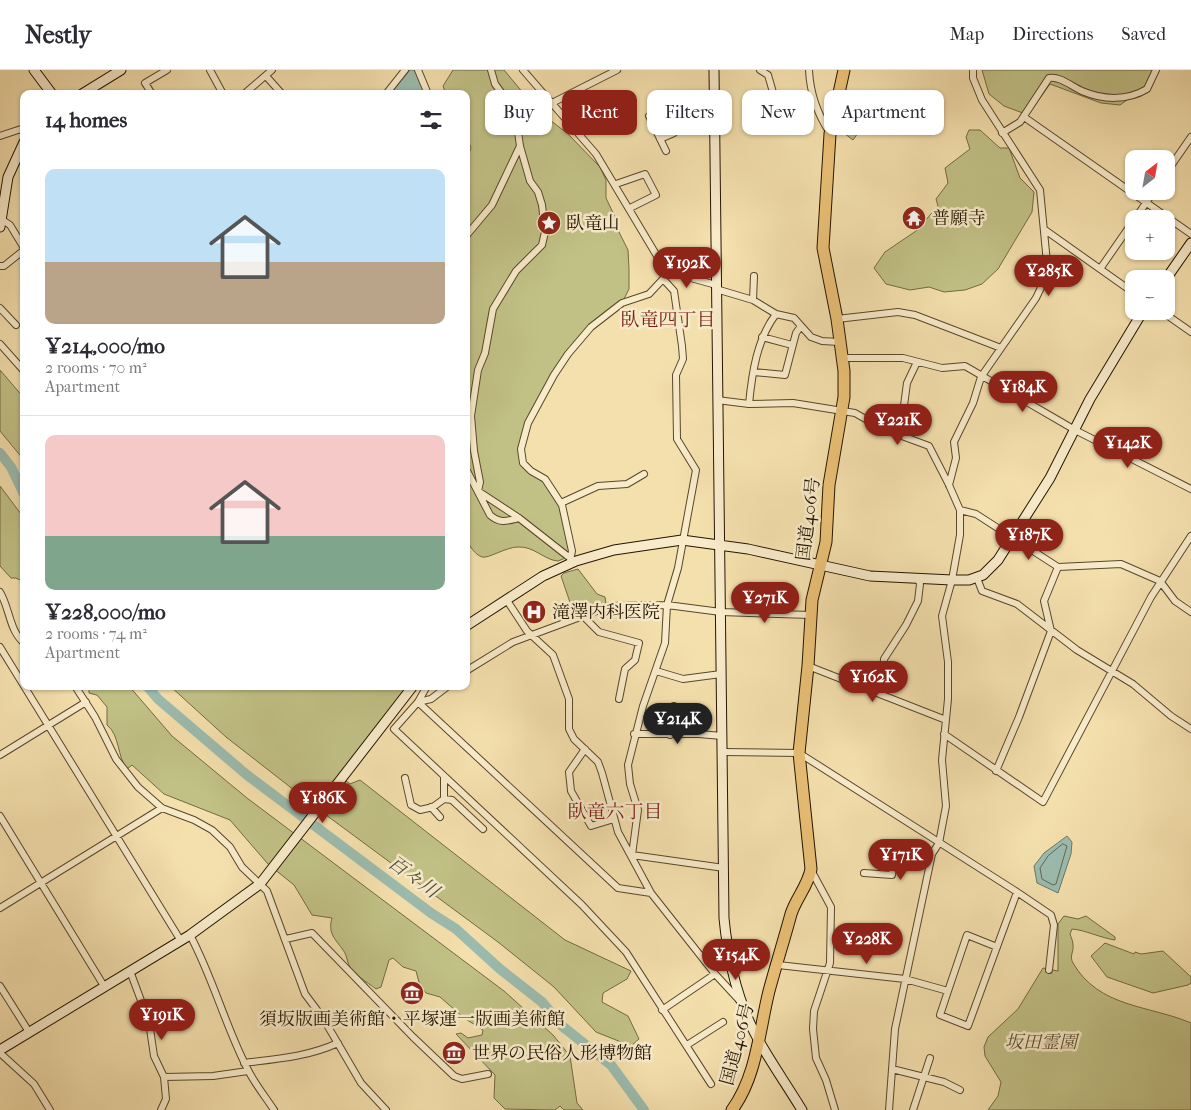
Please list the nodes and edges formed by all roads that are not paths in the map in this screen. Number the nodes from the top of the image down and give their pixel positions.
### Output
1 (34, 70) edge
2 (121, 70) edge
3 (167, 70) edge
4 (210, 70) edge
5 (272, 70) edge
6 (405, 70) edge
7 (418, 70) edge
8 (491, 70) edge
9 (523, 70) edge
10 (714, 70) edge
11 (760, 70) edge
12 (809, 70) edge
13 (844, 70) edge
14 (973, 70) edge
15 (1156, 70) edge
16 (613, 71) edge
17 (266, 76) junction
18 (49, 90) edge
19 (88, 90) edge
20 (149, 90) edge
21 (221, 90) edge
22 (249, 90) edge
23 (278, 90) edge
24 (389, 90) edge
25 (426, 90) edge
26 (541, 90) edge
27 (714, 90) edge
28 (772, 90) edge
29 (840, 90) edge
30 (552, 103) joint
31 (1024, 117) junction
32 (824, 124) edge
33 (20, 129) edge
34 (1002, 133) junction
35 (658, 135) edge
36 (670, 135) edge
37 (715, 135) edge
38 (830, 135) edge
39 (0, 136) edge
40 (1191, 137) edge
41 (660, 140) junction
42 (520, 146) junction
43 (20, 150) edge
44 (666, 151) dead end
45 (1175, 160) edge
46 (616, 184) junction
47 (1146, 202) junction
48 (1, 203) edge
49 (630, 208) junction
50 (1141, 210) edge
51 (1, 223) edge
52 (1045, 230) junction
53 (470, 231) edge
54 (1125, 233) edge
55 (1191, 234) edge
56 (20, 242) edge
57 (1191, 243) edge
58 (20, 252) edge
59 (0, 266) edge
60 (1100, 269) junction
61 (1172, 270) edge
62 (666, 271) junction
63 (754, 276) dead end
64 (663, 279) junction
65 (716, 287) junction
66 (1125, 287) edge
67 (754, 300) junction
68 (0, 308) edge
69 (776, 314) junction
70 (837, 319) junction
71 (1138, 320) edge
72 (1174, 320) edge
73 (16, 325) dead end
74 (801, 326) junction
75 (1191, 332) edge
76 (762, 337) junction
77 (839, 342) junction
78 (0, 344) edge
79 (792, 345) junction
80 (1001, 348) junction
81 (842, 358) junction
82 (917, 362) junction
83 (20, 366) edge
84 (754, 372) junction
85 (981, 377) junction
86 (717, 400) junction
87 (749, 404) junction
88 (842, 410) junction
89 (1075, 430) junction
90 (903, 436) junction
91 (644, 474) dead end
92 (470, 476) edge
93 (949, 485) junction
94 (1191, 489) edge
95 (478, 491) junction
96 (561, 503) junction
97 (960, 510) junction
98 (519, 518) junction
99 (1013, 536) junction
100 (1191, 536) edge
101 (682, 540) junction
102 (719, 545) junction
103 (570, 562) junction
104 (821, 566) junction
105 (1058, 567) junction
106 (977, 578) junction
107 (918, 579) junction
108 (952, 580) junction
109 (1160, 581) junction
110 (0, 592) edge
111 (506, 599) junction
112 (667, 605) junction
113 (721, 612) junction
114 (1191, 612) edge
115 (810, 615) junction
116 (583, 616) junction
117 (470, 623) edge
118 (1051, 630) junction
119 (533, 636) junction
120 (20, 638) edge
121 (0, 647) edge
122 (808, 666) junction
123 (470, 669) edge
124 (656, 671) junction
125 (1111, 672) junction
126 (722, 674) junction
127 (20, 680) edge
128 (26, 690) edge
129 (78, 690) edge
130 (410, 690) edge
131 (425, 690) edge
132 (443, 690) edge
133 (881, 694) junction
134 (618, 699) dead end
135 (86, 702) junction
136 (418, 702) junction
137 (674, 706) dead end
138 (946, 720) junction
139 (48, 725) junction
140 (1191, 729) edge
141 (634, 734) junction
142 (944, 734) junction
143 (670, 735) junction
144 (722, 736) junction
145 (585, 750) junction
146 (723, 752) junction
147 (799, 753) junction
148 (0, 755) edge
149 (996, 771) junction
150 (444, 776) junction
151 (405, 778) dead end
152 (444, 799) junction
153 (431, 807) junction
154 (162, 808) junction
155 (0, 816) edge
156 (440, 817) dead end
157 (614, 819) junction
158 (483, 829) dead end
159 (116, 836) junction
160 (939, 843) junction
161 (632, 855) junction
162 (930, 861) junction
163 (724, 868) junction
164 (811, 869) junction
165 (864, 873) dead end
166 (41, 882) junction
167 (260, 884) junction
168 (651, 892) junction
169 (1018, 892) junction
170 (0, 908) edge
171 (190, 934) junction
172 (286, 939) junction
173 (181, 940) junction
174 (997, 947) junction
175 (778, 965) junction
176 (1049, 970) dead end
177 (130, 971) junction
178 (827, 972) junction
179 (715, 974) junction
180 (905, 979) junction
181 (0, 986) edge
182 (104, 986) junction
183 (948, 991) junction
184 (741, 1002) junction
185 (662, 1010) junction
186 (723, 1022) dead end
187 (29, 1032) junction
188 (758, 1040) junction
189 (338, 1042) junction
190 (686, 1045) junction
191 (0, 1052) edge
192 (930, 1058) dead end
193 (244, 1063) junction
194 (892, 1069) junction
195 (248, 1071) junction
196 (488, 1074) dead end
197 (923, 1076) junction
198 (164, 1077) junction
199 (711, 1084) dead end
200 (960, 1090) dead end
201 (50, 1110) edge
202 (161, 1110) edge
203 (274, 1110) edge
204 (386, 1110) edge
205 (732, 1110) edge
206 (802, 1110) edge
207 (835, 1110) edge
208 (889, 1110) edge
209 (913, 1110) edge

1 - 18 street
2 - 19 street
3 - 20 street
4 - 21 street
5 - 17 street
6 - 24 street
7 - 25 street
8 - 42 street
9 - 26 street
10 - 27 street
11 - 28 street
12 - 32 street
13 - 29 highway, 国道406号
14 - 34 street
15 - 31 street
16 - 30 street
17 - 22 street
17 - 23 street
30 - 46 street
31 - 34 street
31 - 47 street
33 - 39 street
34 - 52 street
35 - 41 street
36 - 41 street
37 - 65 street
38 - 70 highway, 国道406号
40 - 45 street
41 - 44 street
42 - 53 street
42 - 95 street
43 - 48 street
46 - 49 street
46 - 49 street
47 - 50 street
47 - 55 street
48 - 51 street
49 - 62 street
51 - 56 street
52 - 60 street
52 - 80 street
54 - 60 street
57 - 61 street
58 - 59 street
60 - 66 street
62 - 64 street
62 - 65 street
63 - 67 street
64 - 96 street
64 - 101 street
65 - 67 street
65 - 86 street
67 - 69 street
68 - 73 street
69 - 74 street
69 - 76 street
70 - 77 highway, 国道406号
70 - 80 street
71 - 89 street
72 - 75 street
74 - 77 street
74 - 79 street
76 - 79 street
76 - 84 street
77 - 81 highway, 国道406号
78 - 83 street
79 - 84 street
80 - 85 street
81 - 82 street
81 - 88 highway, 国道406号
82 - 85 street
82 - 90 street
84 - 87 street
85 - 89 street
85 - 93 street
86 - 87 street
86 - 102 street
87 - 88 street
88 - 90 street
88 - 104 highway, 国道406号
89 - 94 street
89 - 99 street
90 - 93 street
91 - 96 street
92 - 95 street
93 - 97 street
95 - 98 street
95 - 98 street
96 - 103 street
97 - 99 street
97 - 108 street
98 - 103 street
99 - 105 street
99 - 106 street
100 - 109 street
101 - 102 street
101 - 103 street
101 - 112 street
102 - 104 street
102 - 113 street
103 - 111 street
104 - 107 street
104 - 115 highway, 国道406号
105 - 109 street
105 - 118 street
106 - 108 street
106 - 118 street
107 - 108 street
107 - 133 street
108 - 138 street
109 - 114 street
109 - 125 street
110 - 120 street
111 - 117 street
111 - 119 street
112 - 113 street
112 - 116 street
112 - 124 street
113 - 115 street
113 - 126 street
115 - 122 highway, 国道406号
116 - 119 street
116 - 134 street
118 - 125 street
118 - 149 street
119 - 123 street
119 - 145 street
121 - 127 street
122 - 133 street
122 - 147 highway, 国道406号
124 - 126 street
124 - 141 street
125 - 140 street
125 - 149 street
126 - 144 street
128 - 139 street
129 - 135 street
130 - 167 street
131 - 136 street
132 - 136 street
133 - 138 street
135 - 139 street
135 - 154 street
136 - 150 street
136 - 168 street
137 - 143 street
138 - 142 street
139 - 148 street
139 - 159 street
141 - 143 street
141 - 161 street
142 - 149 street
142 - 160 street
143 - 144 street
144 - 146 street
145 - 157 street
145 - 157 street
146 - 147 street
146 - 163 street
147 - 160 street
147 - 164 highway, 国道406号
150 - 152 street
150 - 185 street
151 - 153 street
152 - 153 street
152 - 158 street
153 - 156 street
154 - 159 street
154 - 167 street
155 - 166 street
157 - 161 street
159 - 166 street
159 - 173 street
160 - 162 street
160 - 169 street
161 - 163 street
161 - 168 street
162 - 165 street
162 - 180 street
163 - 184 street
164 - 175 highway, 国道406号
164 - 178 street
166 - 170 street
166 - 182 street
167 - 171 street
167 - 172 street
168 - 179 street
169 - 174 street
169 - 176 street
171 - 173 street
171 - 193 street
172 - 189 street
172 - 196 street
173 - 177 street
174 - 183 street
174 - 183 street
175 - 178 street
175 - 188 highway, 国道406号
177 - 182 street
177 - 198 street
178 - 180 street
178 - 207 street
179 - 184 street
179 - 185 street
180 - 183 street
180 - 194 street
181 - 187 street
182 - 187 street
184 - 188 street
185 - 190 street
186 - 190 street
187 - 191 street
188 - 205 highway, 国道406号
188 - 206 street
189 - 193 street
189 - 204 street
190 - 199 street
191 - 201 street
192 - 197 street
193 - 195 street
194 - 197 street
194 - 208 street
195 - 198 street
195 - 203 street
197 - 200 street
197 - 209 street
198 - 202 street

